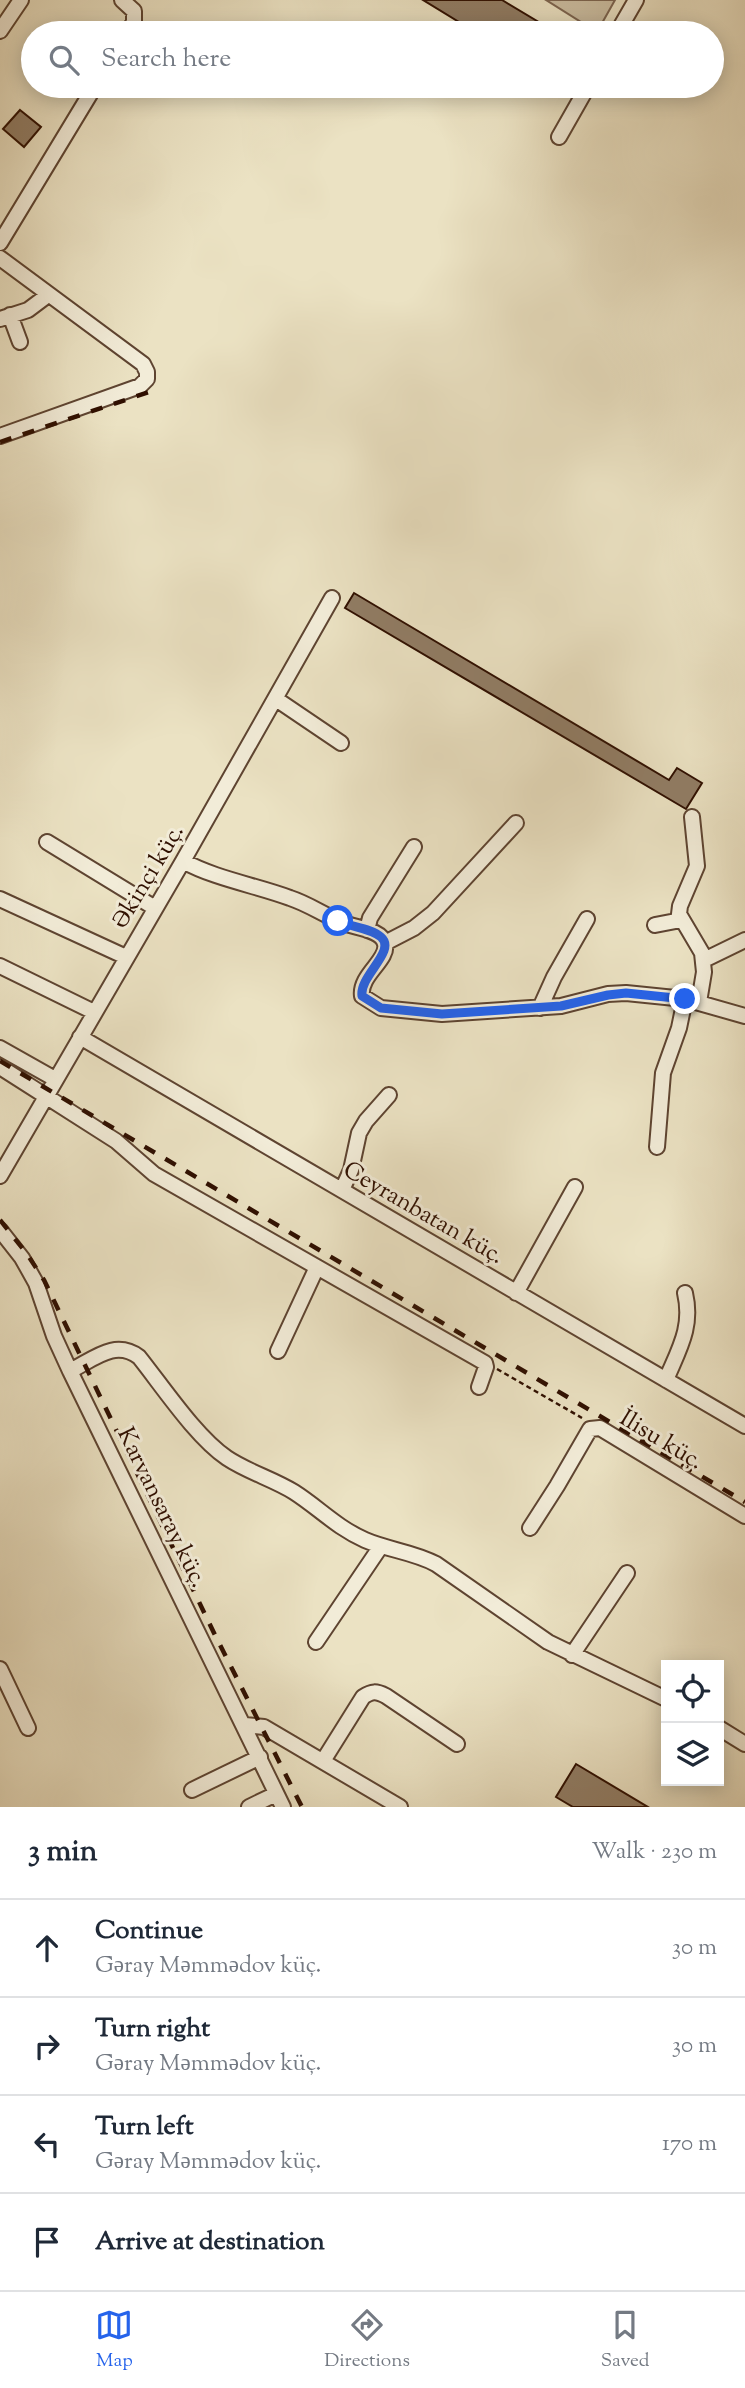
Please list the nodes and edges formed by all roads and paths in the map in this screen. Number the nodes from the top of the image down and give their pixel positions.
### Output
1 (20, 0) edge
2 (121, 0) edge
3 (636, 0) edge
4 (134, 21) edge
5 (624, 21) edge
6 (1, 28) edge
7 (88, 98) edge
8 (581, 98) edge
9 (559, 137) dead end
10 (0, 243) edge
11 (0, 258) edge
12 (48, 295) junction
13 (5, 317) edge
14 (20, 342) dead end
15 (0, 436) edge
16 (332, 598) dead end
17 (275, 699) junction
18 (341, 743) dead end
19 (692, 817) dead end
20 (516, 823) dead end
21 (47, 842) dead end
22 (414, 847) dead end
23 (183, 861) junction
24 (0, 899) edge
25 (155, 908) junction
26 (587, 919) dead end
27 (681, 920) junction
28 (655, 926) dead end
29 (367, 930) junction
30 (745, 940) edge
31 (385, 943) junction
32 (126, 957) junction
33 (704, 960) junction
34 (0, 966) edge
35 (692, 1001) junction
36 (540, 1008) junction
37 (94, 1013) junction
38 (745, 1016) edge
39 (80, 1037) junction
40 (0, 1048) edge
41 (0, 1067) edge
42 (55, 1079) junction
43 (46, 1095) junction
44 (389, 1095) dead end
45 (657, 1147) dead end
46 (0, 1176) edge
47 (575, 1187) dead end
48 (342, 1190) junction
49 (0, 1230) edge
50 (317, 1267) junction
51 (516, 1293) junction
52 (685, 1293) dead end
53 (278, 1350) dead end
54 (485, 1363) junction
55 (71, 1371) junction
56 (666, 1380) junction
57 (479, 1387) dead end
58 (745, 1426) edge
59 (592, 1428) junction
60 (745, 1516) edge
61 (530, 1528) dead end
62 (381, 1546) junction
63 (627, 1573) dead end
64 (316, 1642) dead end
65 (572, 1655) junction
66 (0, 1669) edge
67 (661, 1697) edge
68 (245, 1726) junction
69 (29, 1728) dead end
70 (724, 1731) edge
71 (457, 1744) dead end
72 (745, 1744) edge
73 (260, 1757) junction
74 (323, 1761) junction
75 (192, 1790) dead end
76 (279, 1801) edge
77 (249, 1807) edge
78 (400, 1807) edge

1 - 6 street
2 - 4 street
3 - 5 street
7 - 10 street
8 - 9 street
11 - 12 street
12 - 13 street
12 - 15 street
13 - 14 street
16 - 17 street, Əkinçi küç.
17 - 18 street
17 - 23 street, Əkinçi küç.
19 - 27 street
20 - 31 street
21 - 25 street
22 - 29 street
23 - 25 street, Əkinçi küç.
23 - 29 street
24 - 32 street
25 - 32 street, Əkinçi küç.
26 - 36 street
27 - 28 street
27 - 33 street
29 - 31 street
30 - 33 street
31 - 36 street
32 - 37 street, Əkinçi küç.
33 - 35 street
34 - 37 street
35 - 36 street
35 - 38 street
35 - 45 street
37 - 39 street, Əkinçi küç.
39 - 42 street, Əkinçi küç.
39 - 48 street, Ceyranbatan küç.
40 - 42 street
41 - 43 street
42 - 43 street, Əkinçi küç.
43 - 46 street, Əkinçi küç.
43 - 50 street
44 - 48 street
47 - 51 street
48 - 51 street, Ceyranbatan küç.
49 - 55 street, Karvansaray küç.
50 - 53 street
50 - 54 street
51 - 56 street, Ceyranbatan küç.
52 - 56 street
54 - 57 street
54 - 59 path
55 - 62 street
55 - 68 street, Karvansaray küç.
56 - 58 street, Ceyranbatan küç.
59 - 60 street, İlisu küç.
59 - 61 street
62 - 64 street
62 - 65 street
63 - 65 street
65 - 67 street
66 - 69 street
68 - 73 street, Karvansaray küç.
68 - 74 street
70 - 72 street
71 - 74 street
73 - 75 street
73 - 76 street, Karvansaray küç.
74 - 78 street
76 - 77 street

